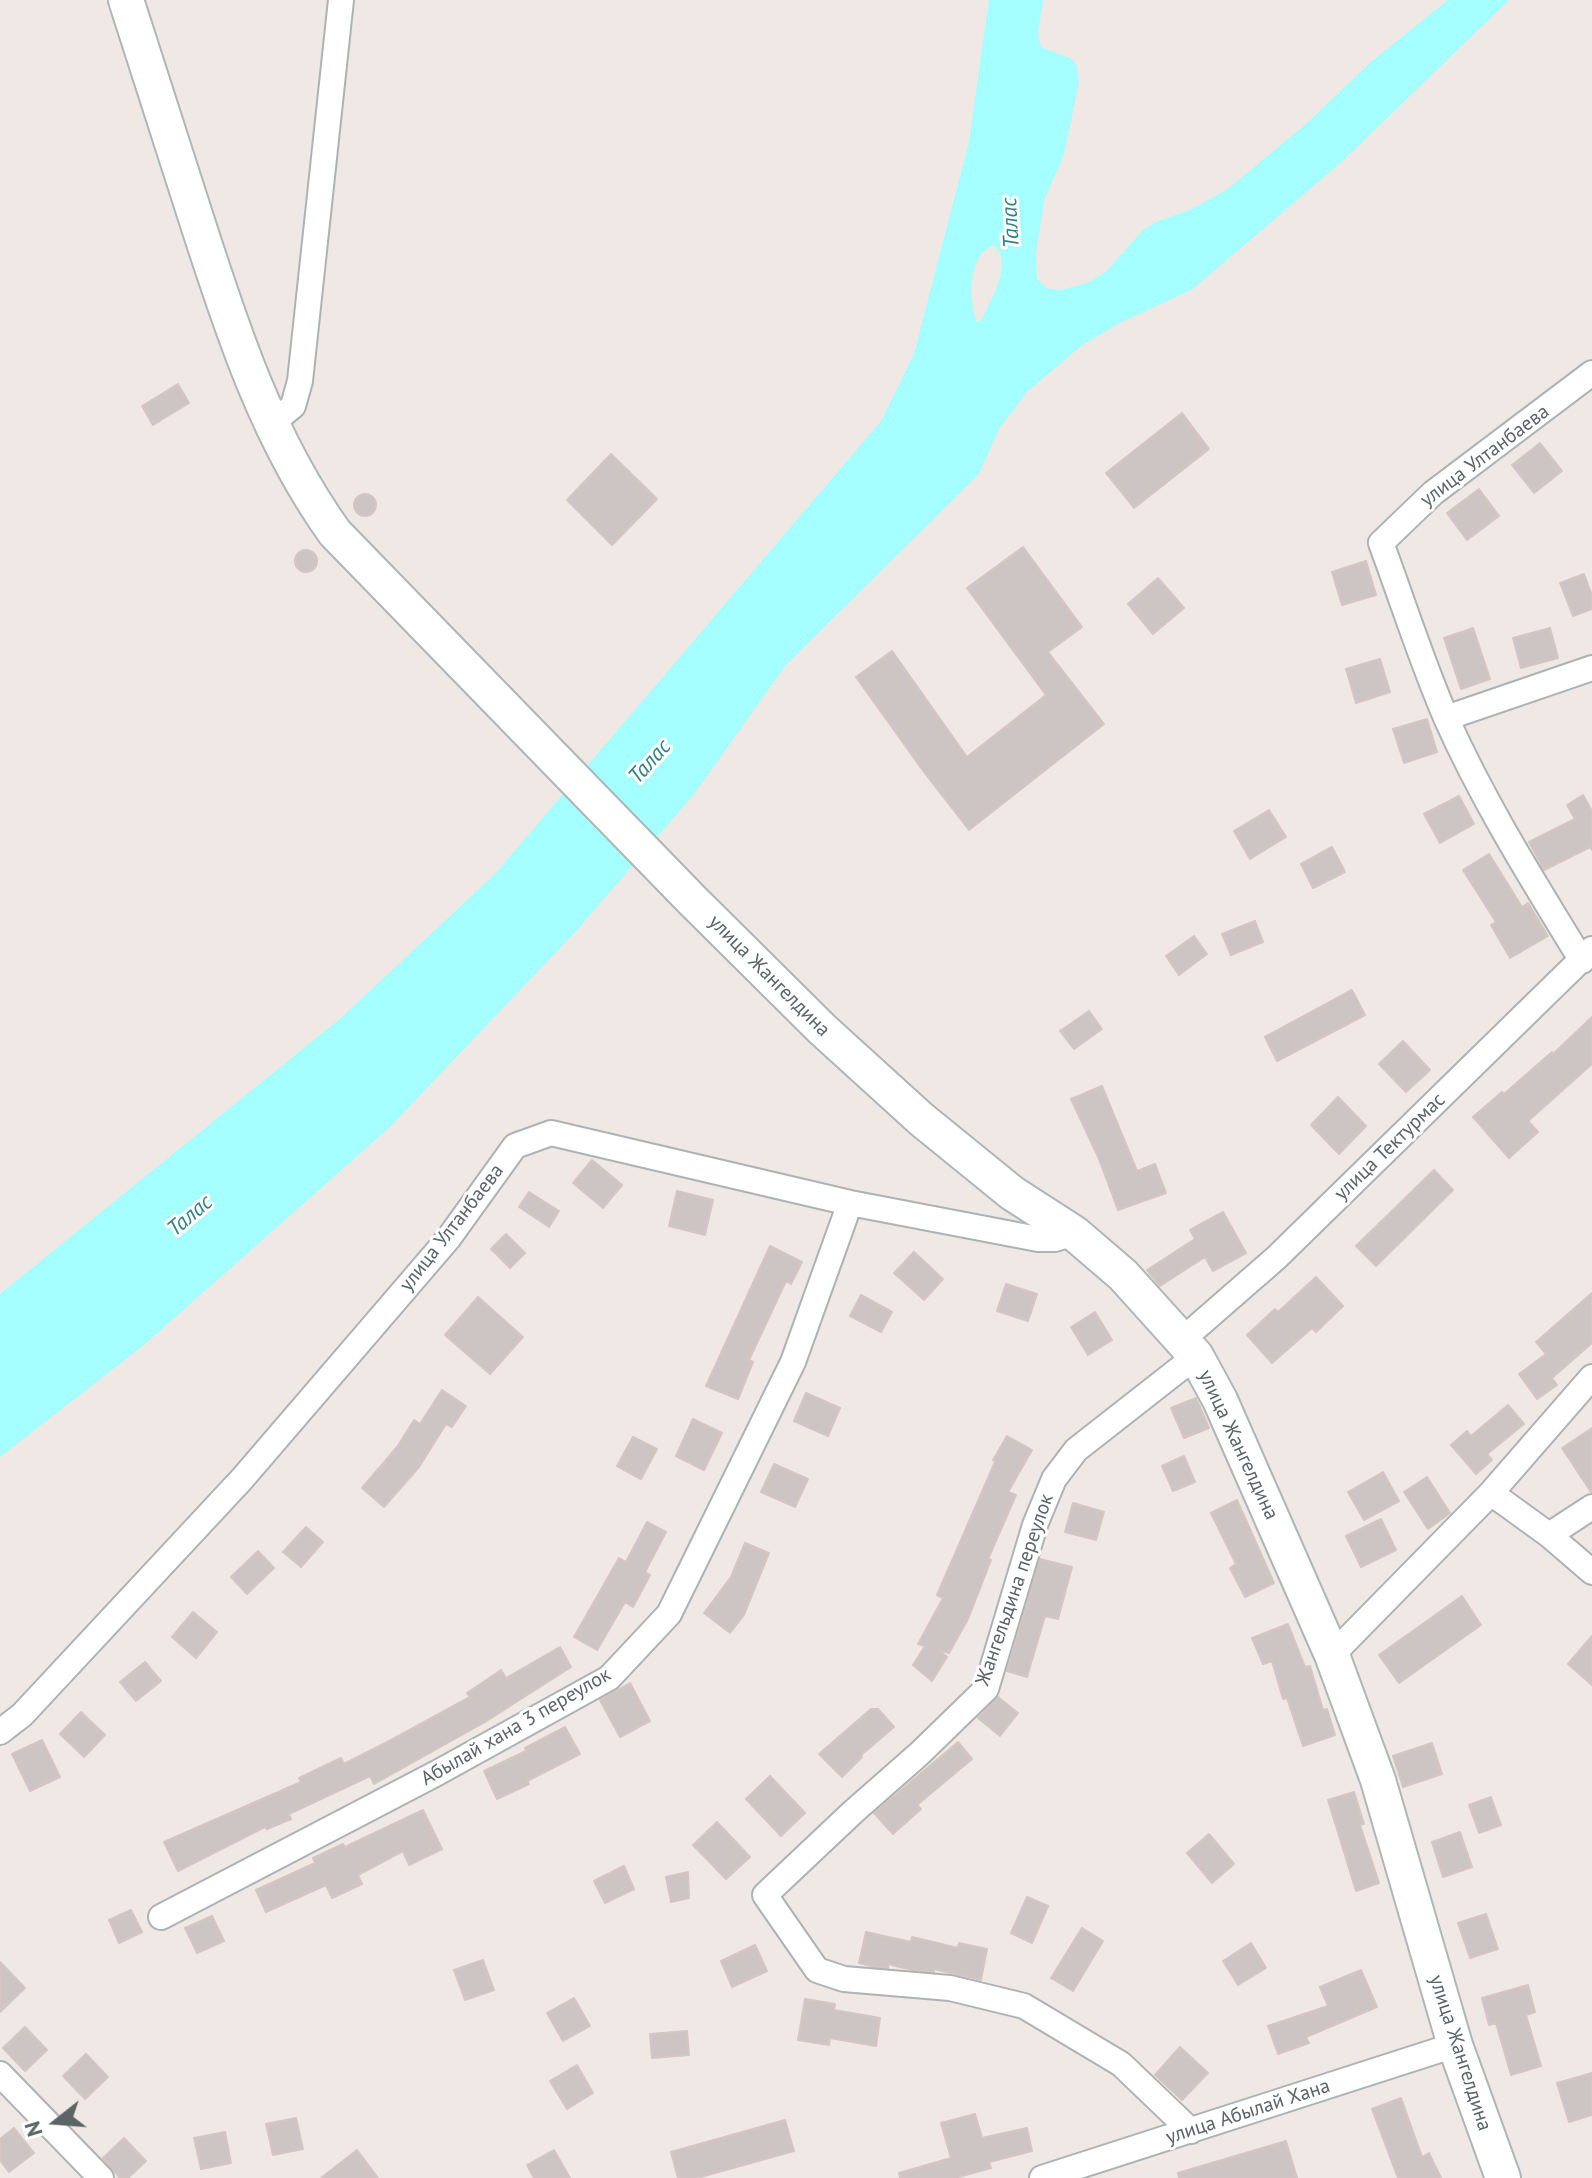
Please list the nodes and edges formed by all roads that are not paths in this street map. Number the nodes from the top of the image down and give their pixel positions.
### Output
1 (126, 0) edge
2 (341, 0) edge
3 (1592, 373) edge
4 (272, 423) junction
5 (1592, 668) edge
6 (1446, 718) junction
7 (1587, 955) edge
8 (850, 1203) junction
9 (1074, 1233) junction
10 (1190, 1347) junction
11 (1592, 1377) edge
12 (1491, 1493) junction
13 (1592, 1507) edge
14 (1549, 1535) junction
15 (1592, 1572) edge
16 (1332, 1655) junction
17 (0, 1732) edge
18 (161, 1917) dead end
19 (1455, 2045) junction
20 (0, 2074) edge
21 (1191, 2131) junction
22 (1070, 2173) edge
23 (101, 2178) edge
24 (1042, 2178) edge
25 (1503, 2178) edge

1 - 4 street, улица Жангелдина
2 - 4 street
3 - 6 street, улица Ултанбаева
4 - 9 street, улица Жангелдина
5 - 6 street
6 - 7 street
7 - 10 street, улица Тектурмас
8 - 9 street, улица Ултанбаева
8 - 17 street, улица Ултанбаева
8 - 18 street, Абылай хана 3 переулок
9 - 10 street, улица Жангелдина
10 - 16 street, улица Жангелдина
10 - 21 street, Жангельдина переулок
11 - 12 street
12 - 14 street
12 - 16 street
13 - 14 street
14 - 15 street
16 - 19 street, улица Жангелдина
19 - 21 street, улица Абылай Хана
19 - 25 street, улица Жангелдина
20 - 23 street
21 - 22 street, улица Абылай Хана
22 - 24 street, улица Абылай Хана

